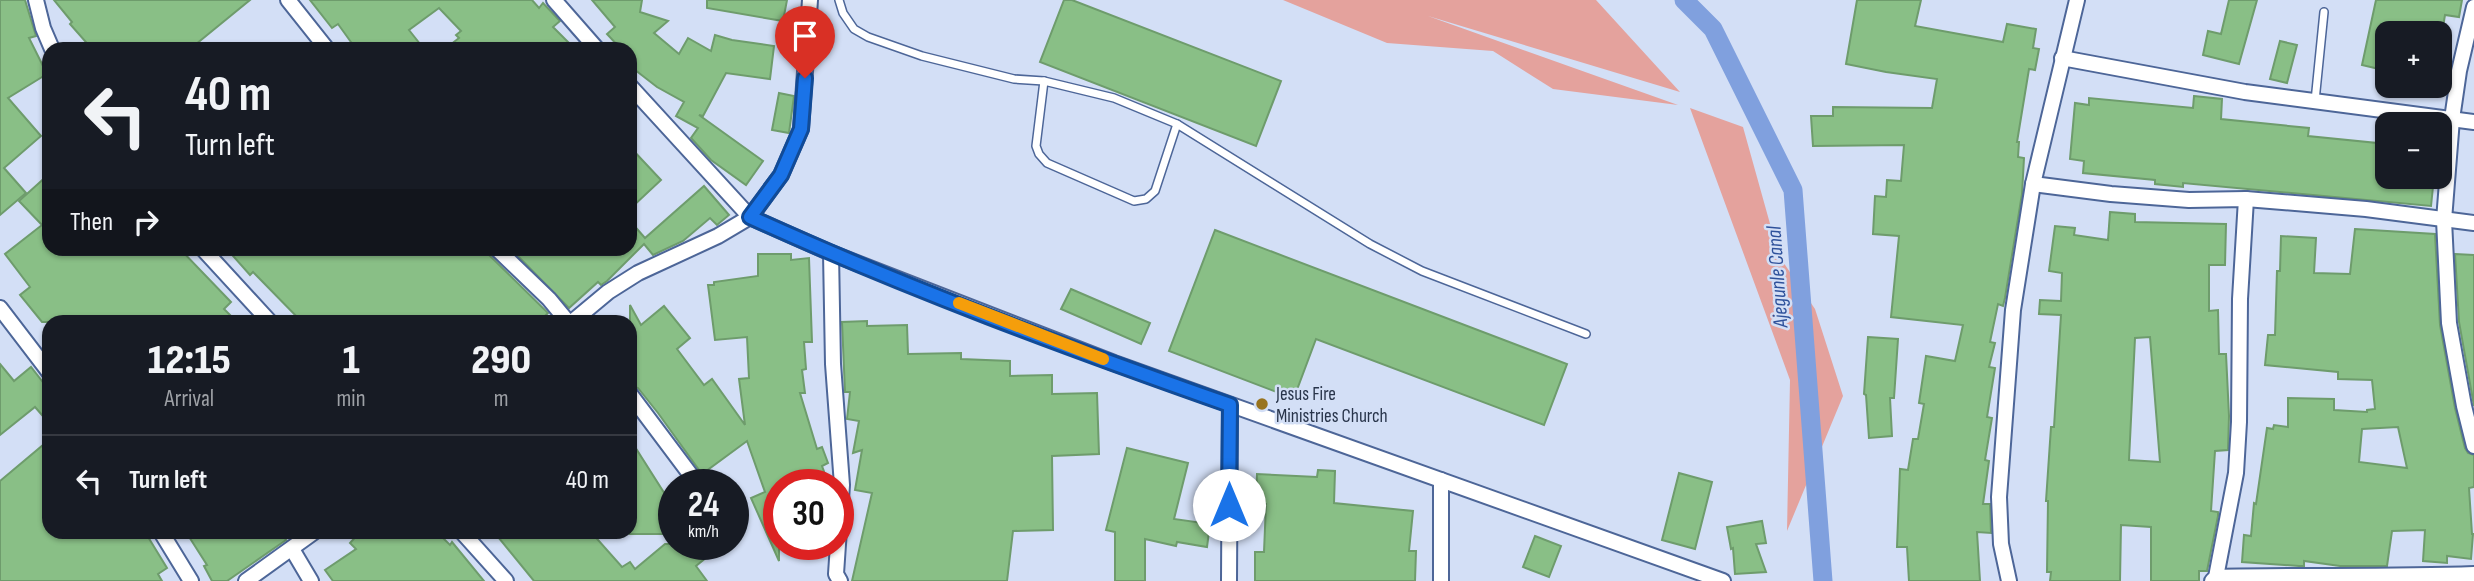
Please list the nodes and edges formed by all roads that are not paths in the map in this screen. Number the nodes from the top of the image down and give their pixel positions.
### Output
1 (36, 0) edge
2 (288, 0) edge
3 (554, 0) edge
4 (810, 0) edge
5 (839, 0) edge
6 (2077, 0) edge
7 (2474, 7) edge
8 (2324, 12) dead end
9 (49, 42) edge
10 (321, 42) edge
11 (591, 42) edge
12 (2062, 58) junction
13 (1044, 81) junction
14 (637, 94) edge
15 (2315, 103) junction
16 (2392, 112) edge
17 (2452, 119) joint
18 (2474, 122) edge
19 (1177, 124) junction
20 (2033, 184) junction
21 (2446, 189) edge
22 (2246, 200) junction
23 (750, 217) junction
24 (2444, 220) junction
25 (2474, 223) edge
26 (831, 253) junction
27 (209, 256) edge
28 (504, 256) edge
29 (0, 308) edge
30 (264, 315) edge
31 (564, 315) edge
32 (579, 315) edge
33 (1586, 334) dead end
34 (42, 363) edge
35 (637, 403) edge
36 (1230, 405) junction
37 (2474, 446) edge
38 (686, 469) edge
39 (1441, 480) junction
40 (165, 539) edge
41 (305, 539) edge
42 (468, 539) edge
43 (292, 549) junction
44 (2474, 574) edge
45 (2298, 578) edge
46 (2214, 579) edge
47 (191, 581) edge
48 (246, 581) edge
49 (311, 581) edge
50 (506, 581) edge
51 (840, 581) edge
52 (1229, 581) edge
53 (1441, 581) edge
54 (1723, 581) edge
55 (2009, 581) edge

1 - 9 street
2 - 10 street
3 - 11 street
4 - 23 street
5 - 13 lane
6 - 12 street
7 - 17 street
8 - 15 lane
12 - 15 street
12 - 20 street
13 - 19 lane
13 - 19 lane
14 - 23 street
15 - 16 street
17 - 18 street
19 - 33 lane
20 - 22 street
20 - 55 street
21 - 24 street
22 - 24 street
22 - 46 street
23 - 26 street
23 - 32 street
24 - 25 street
24 - 37 street
26 - 36 street
26 - 51 street
27 - 30 street
28 - 31 street
29 - 34 street
35 - 38 street
36 - 39 street
36 - 52 street
39 - 53 street
39 - 54 street
40 - 47 street
41 - 43 street
42 - 50 street
43 - 48 street
43 - 49 street
44 - 45 street
45 - 46 street

